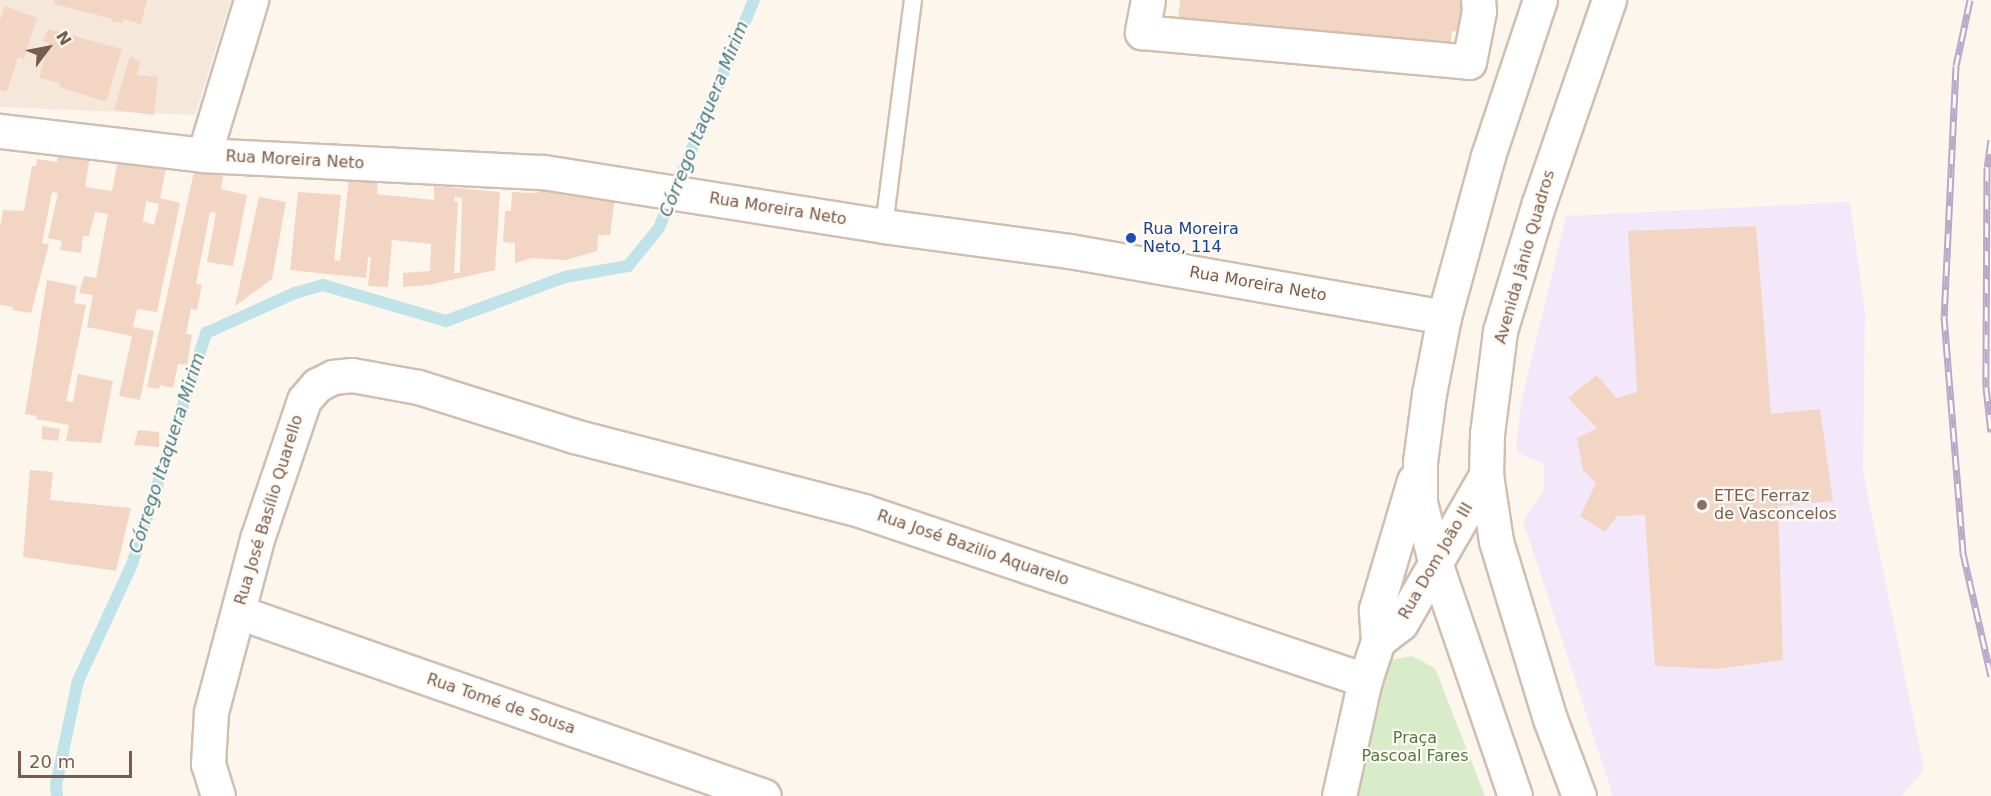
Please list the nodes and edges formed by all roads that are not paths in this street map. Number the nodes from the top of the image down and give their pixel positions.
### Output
1 (251, 0) edge
2 (914, 0) edge
3 (1148, 0) edge
4 (1478, 0) edge
5 (1540, 0) edge
6 (1609, 0) edge
7 (0, 131) edge
8 (204, 155) junction
9 (884, 226) junction
10 (1444, 317) junction
11 (574, 436) joint
12 (1420, 462) junction
13 (1486, 475) junction
14 (1436, 565) junction
15 (238, 612) junction
16 (1378, 641) junction
17 (1365, 680) junction
18 (218, 796) edge
19 (764, 796) edge
20 (1339, 796) edge
21 (1515, 796) edge
22 (1579, 796) edge

1 - 8 street
2 - 9 lane
3 - 4 street
5 - 10 street
6 - 13 street, Avenida Jânio Quadros
7 - 8 street, Rua Moreira Neto
8 - 9 street, Rua Moreira Neto
9 - 10 street, Rua Moreira Neto
10 - 12 street
11 - 15 street, Rua José Basílio Quarello
11 - 17 street, Rua José Bazilio Aquarelo
12 - 14 street
12 - 16 street, Rua Dom João III
13 - 14 street, Rua Dom João III
13 - 22 street, Avenida Jânio Quadros
14 - 16 street, Rua Dom João III
14 - 21 street
15 - 18 street, Rua José Basílio Quarello
15 - 19 street, Rua Tomé de Sousa
16 - 17 street, Rua Dom João III
17 - 20 street, Rua Dom João III

